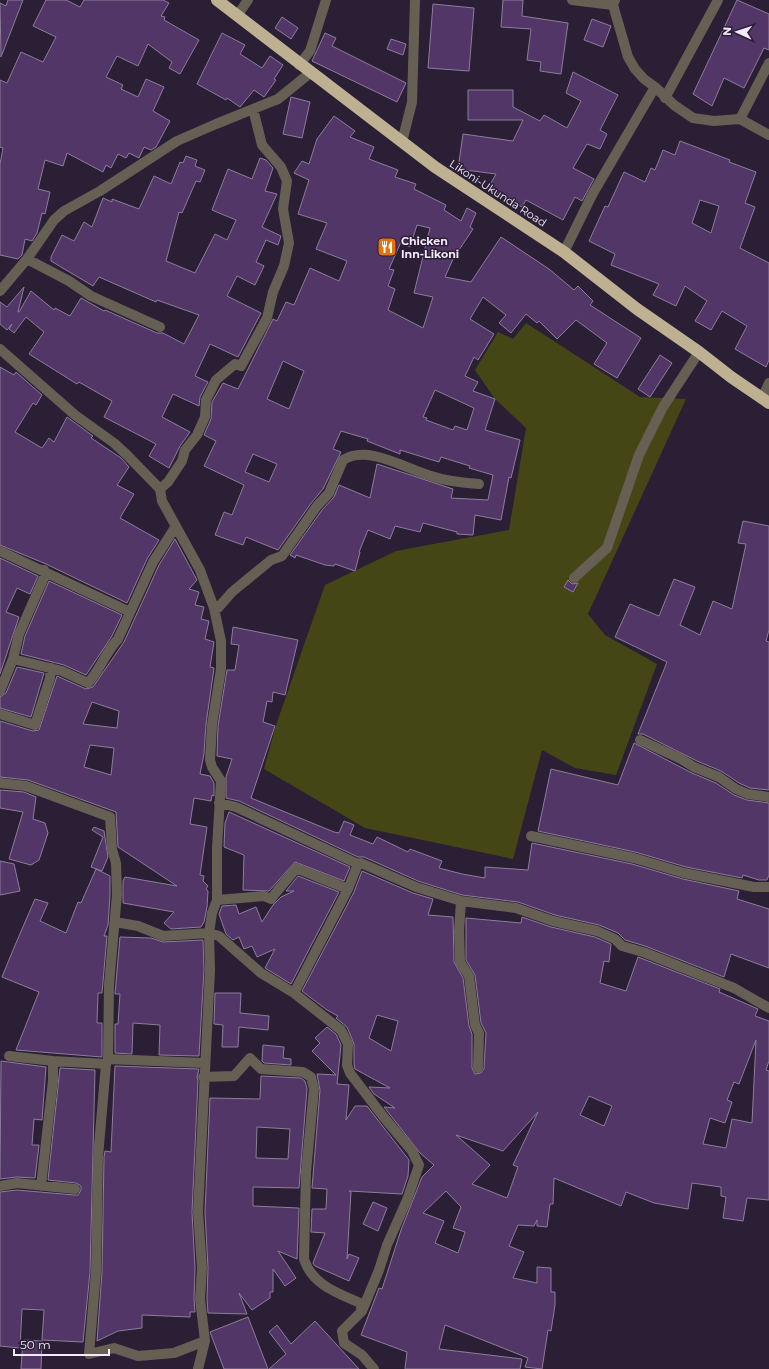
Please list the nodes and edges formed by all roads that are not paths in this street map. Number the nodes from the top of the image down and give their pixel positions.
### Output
1 (217, 0) edge
2 (248, 0) edge
3 (326, 0) edge
4 (415, 0) edge
5 (572, 0) edge
6 (718, 0) edge
7 (614, 3) edge
8 (237, 16) junction
9 (769, 62) edge
10 (300, 65) junction
11 (310, 73) junction
12 (655, 87) junction
13 (665, 98) junction
14 (253, 109) junction
15 (740, 119) junction
16 (769, 135) edge
17 (402, 142) junction
18 (564, 252) junction
19 (27, 259) junction
20 (0, 291) edge
21 (160, 327) dead end
22 (0, 349) edge
23 (700, 352) junction
24 (769, 383) edge
25 (766, 401) edge
26 (479, 484) dead end
27 (160, 488) junction
28 (176, 526) junction
29 (0, 551) edge
30 (44, 570) junction
31 (574, 578) dead end
32 (214, 608) junction
33 (130, 612) junction
34 (12, 658) junction
35 (51, 668) junction
36 (0, 692) edge
37 (0, 714) edge
38 (640, 740) dead end
39 (0, 783) edge
40 (769, 797) edge
41 (219, 803) junction
42 (531, 836) dead end
43 (358, 864) junction
44 (769, 887) edge
45 (348, 890) junction
46 (217, 900) junction
47 (461, 901) junction
48 (115, 922) junction
49 (209, 933) junction
50 (294, 993) junction
51 (769, 1008) edge
52 (9, 1056) dead end
53 (53, 1061) junction
54 (107, 1061) junction
55 (204, 1063) junction
56 (478, 1068) dead end
57 (203, 1077) junction
58 (0, 1186) edge
59 (41, 1186) junction
60 (75, 1189) dead end
61 (362, 1311) junction
62 (205, 1340) junction
63 (198, 1369) edge
64 (374, 1369) edge

1 - 8 highway, Likoni-Ukunda Road
2 - 8 street
3 - 10 street
4 - 17 street
5 - 7 street
6 - 13 street
7 - 12 street
8 - 10 highway, Likoni-Ukunda Road
9 - 15 street
10 - 11 highway, Likoni-Ukunda Road
11 - 14 street
11 - 17 highway, Likoni-Ukunda Road
12 - 13 street
12 - 18 street
13 - 15 street
14 - 19 street
14 - 27 street
15 - 16 street
17 - 18 highway, Likoni-Ukunda Road
18 - 23 highway, Likoni-Ukunda Road
19 - 20 street
19 - 21 street
22 - 27 street
23 - 25 highway, Likoni-Ukunda Road
23 - 31 street
24 - 25 street
26 - 32 street
27 - 28 street
28 - 32 street
28 - 33 street
29 - 30 street
30 - 33 street
30 - 34 street
32 - 41 street
33 - 35 street
34 - 35 street
34 - 36 street
35 - 37 street
38 - 40 street
39 - 48 street
41 - 43 street
41 - 46 street
42 - 44 street
43 - 45 street
43 - 47 street
45 - 46 street
45 - 50 street
46 - 49 street
47 - 51 street
47 - 56 street
48 - 49 street
48 - 54 street
49 - 50 street
49 - 55 street
50 - 61 street
52 - 53 street
53 - 54 street
53 - 59 street
54 - 55 street
54 - 62 street
55 - 57 street
57 - 61 street
57 - 62 street
58 - 59 street
59 - 60 street
61 - 64 street
62 - 63 street

